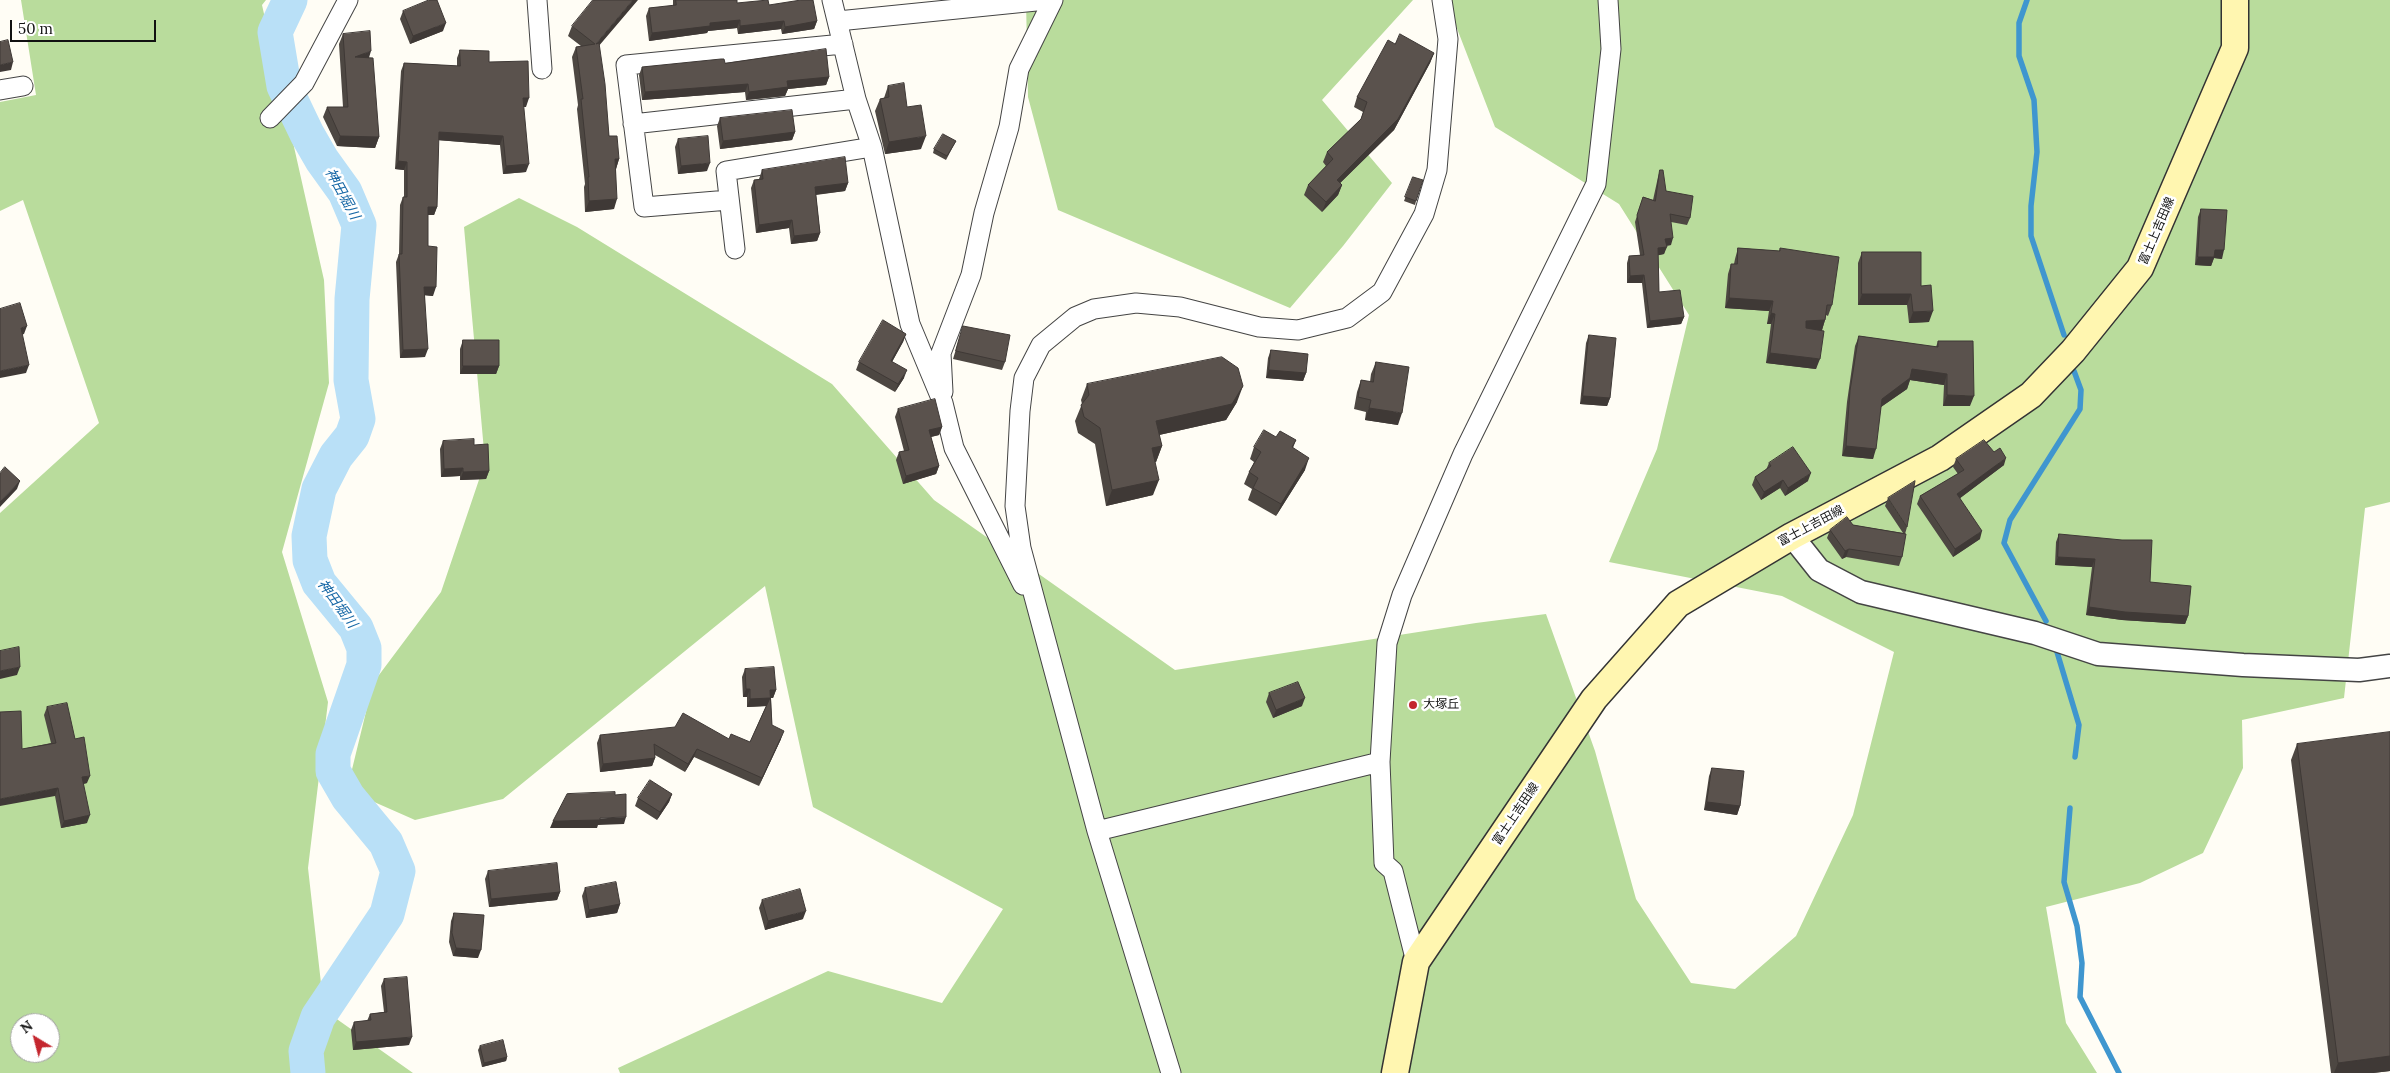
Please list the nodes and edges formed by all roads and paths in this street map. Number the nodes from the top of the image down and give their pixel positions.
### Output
1 (348, 0) edge
2 (537, 0) edge
3 (832, 0) edge
4 (1046, 0) edge
5 (1053, 0) edge
6 (1442, 0) edge
7 (1608, 0) edge
8 (2235, 0) edge
9 (838, 21) junction
10 (843, 44) junction
11 (542, 69) dead end
12 (23, 86) dead end
13 (0, 90) edge
14 (856, 99) junction
15 (270, 118) dead end
16 (634, 124) junction
17 (872, 147) junction
18 (729, 200) junction
19 (735, 250) dead end
20 (943, 404) junction
21 (1792, 536) junction
22 (1042, 624) junction
23 (2390, 666) edge
24 (1380, 762) junction
25 (1097, 831) junction
26 (1416, 962) junction
27 (1171, 1073) edge
28 (1394, 1073) edge

1 - 15 street
2 - 11 street
3 - 9 street
4 - 9 street
5 - 20 street
6 - 22 street
7 - 24 street
8 - 21 main road, 富士上吉田線
9 - 10 street
10 - 14 street
10 - 16 street
12 - 13 street
14 - 16 street
14 - 17 street
16 - 18 street
17 - 18 street
17 - 20 street
18 - 19 street
20 - 22 street
21 - 23 street
21 - 26 main road, 富士上吉田線
22 - 25 street
24 - 25 street
24 - 26 street
25 - 27 street
26 - 28 main road, 富士上吉田線

